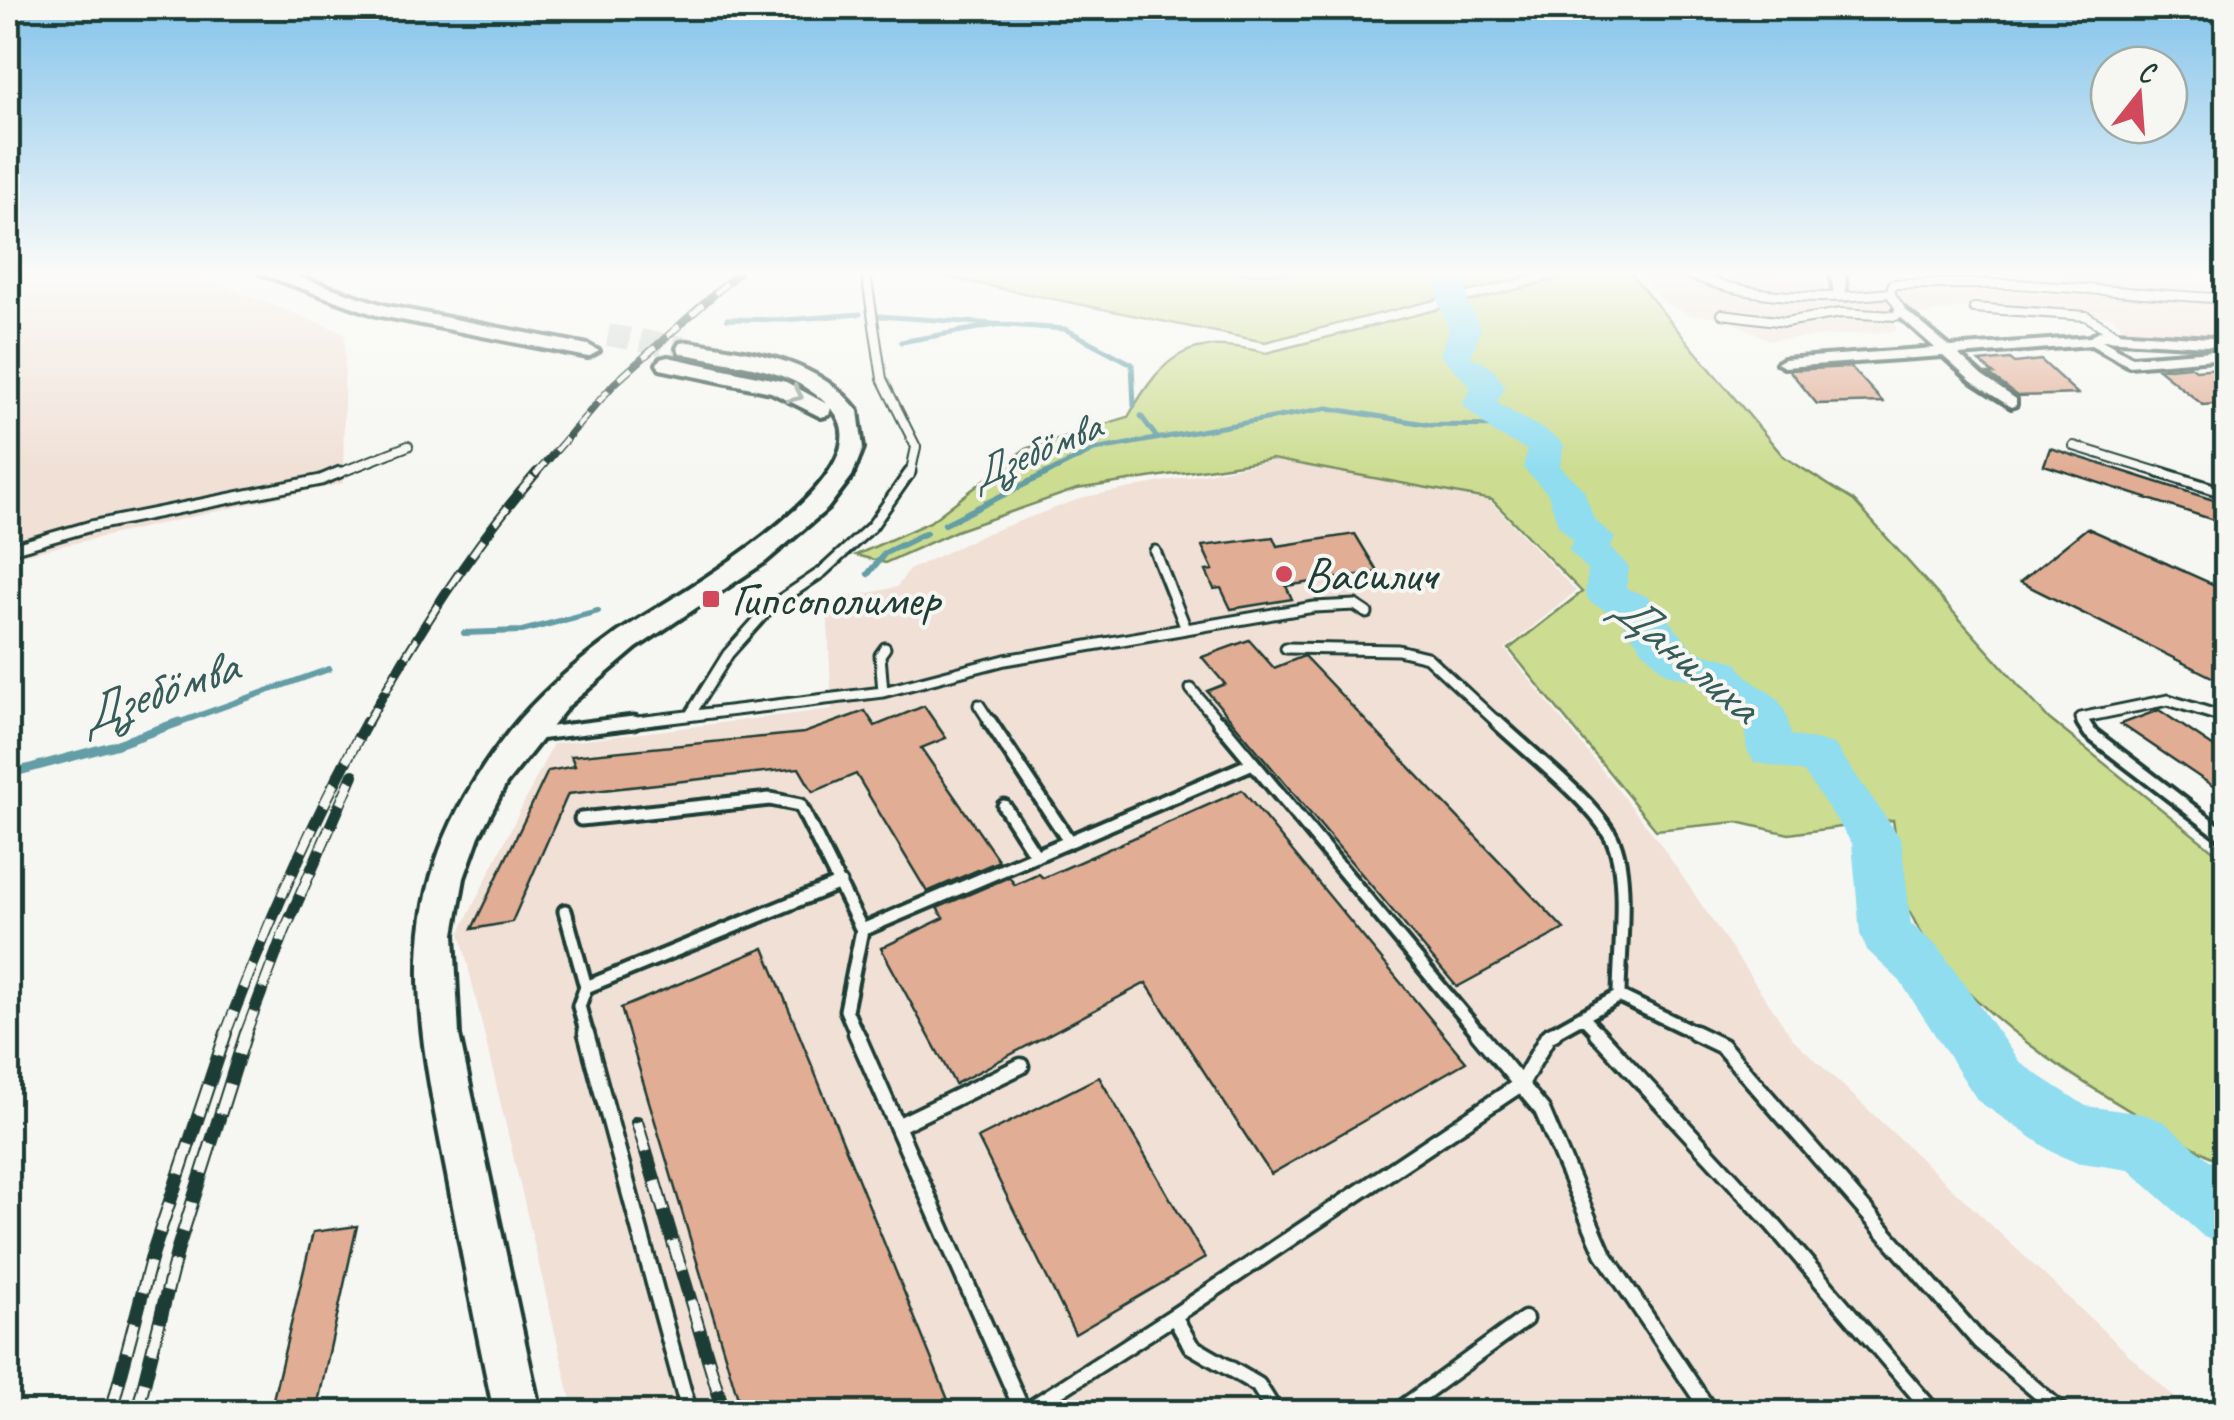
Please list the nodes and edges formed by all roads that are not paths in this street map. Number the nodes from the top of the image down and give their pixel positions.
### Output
1 (528, 339) edge
2 (876, 339) edge
3 (1932, 339) edge
4 (2168, 339) edge
5 (2094, 341) joint
6 (2226, 343) edge
7 (688, 348) tunnel mouth
8 (588, 351) tunnel mouth
9 (1946, 352) junction
10 (2226, 354) edge
11 (1784, 363) dead end
12 (668, 364) tunnel mouth
13 (2011, 402) dead end
14 (408, 446) dead end
15 (2074, 446) dead end
16 (846, 464) junction
17 (2226, 493) edge
18 (8, 550) edge
19 (1155, 551) dead end
20 (1367, 613) dead end
21 (1186, 629) junction
22 (885, 648) dead end
23 (1286, 648) dead end
24 (1191, 688) dead end
25 (883, 692) junction
26 (979, 705) dead end
27 (690, 716) junction
28 (2226, 718) edge
29 (524, 735) junction
30 (1253, 763) junction
31 (1004, 806) dead end
32 (581, 819) dead end
33 (2226, 837) edge
34 (1068, 841) junction
35 (1036, 856) junction
36 (840, 882) junction
37 (565, 911) dead end
38 (862, 930) junction
39 (586, 987) junction
40 (1619, 996) junction
41 (1583, 1017) junction
42 (1020, 1066) dead end
43 (1520, 1084) junction
44 (897, 1126) junction
45 (1174, 1316) junction
46 (1525, 1319) dead end
47 (517, 1412) edge
48 (689, 1412) edge
49 (1024, 1412) edge
50 (1275, 1412) edge
51 (1397, 1412) edge
52 (1710, 1412) edge
53 (1934, 1412) edge
54 (2062, 1412) edge

1 - 8 main road
2 - 27 lane
3 - 9 street
4 - 6 street
5 - 9 street
5 - 10 street
7 - 16 main road
9 - 11 street
9 - 13 street
12 -> 16 main road
14 - 18 lane
15 - 17 lane
16 - 29 main road
19 - 21 lane
20 - 21 lane
21 - 25 lane
22 - 25 lane
23 - 40 lane
24 - 30 lane
25 - 27 lane
26 - 34 lane
27 - 29 lane
28 - 33 lane
29 - 47 main road
30 - 34 lane
30 - 43 lane
31 - 35 lane
32 - 36 lane
34 - 35 lane
35 - 38 lane
36 - 38 lane
36 - 39 lane
37 - 39 lane
38 - 44 lane
39 - 48 lane
40 - 41 lane
40 - 54 lane
41 - 43 lane
41 - 53 lane
42 - 44 lane
43 - 45 lane
43 - 52 lane
44 - 49 lane
45 - 49 lane
45 - 50 lane
46 - 51 lane

